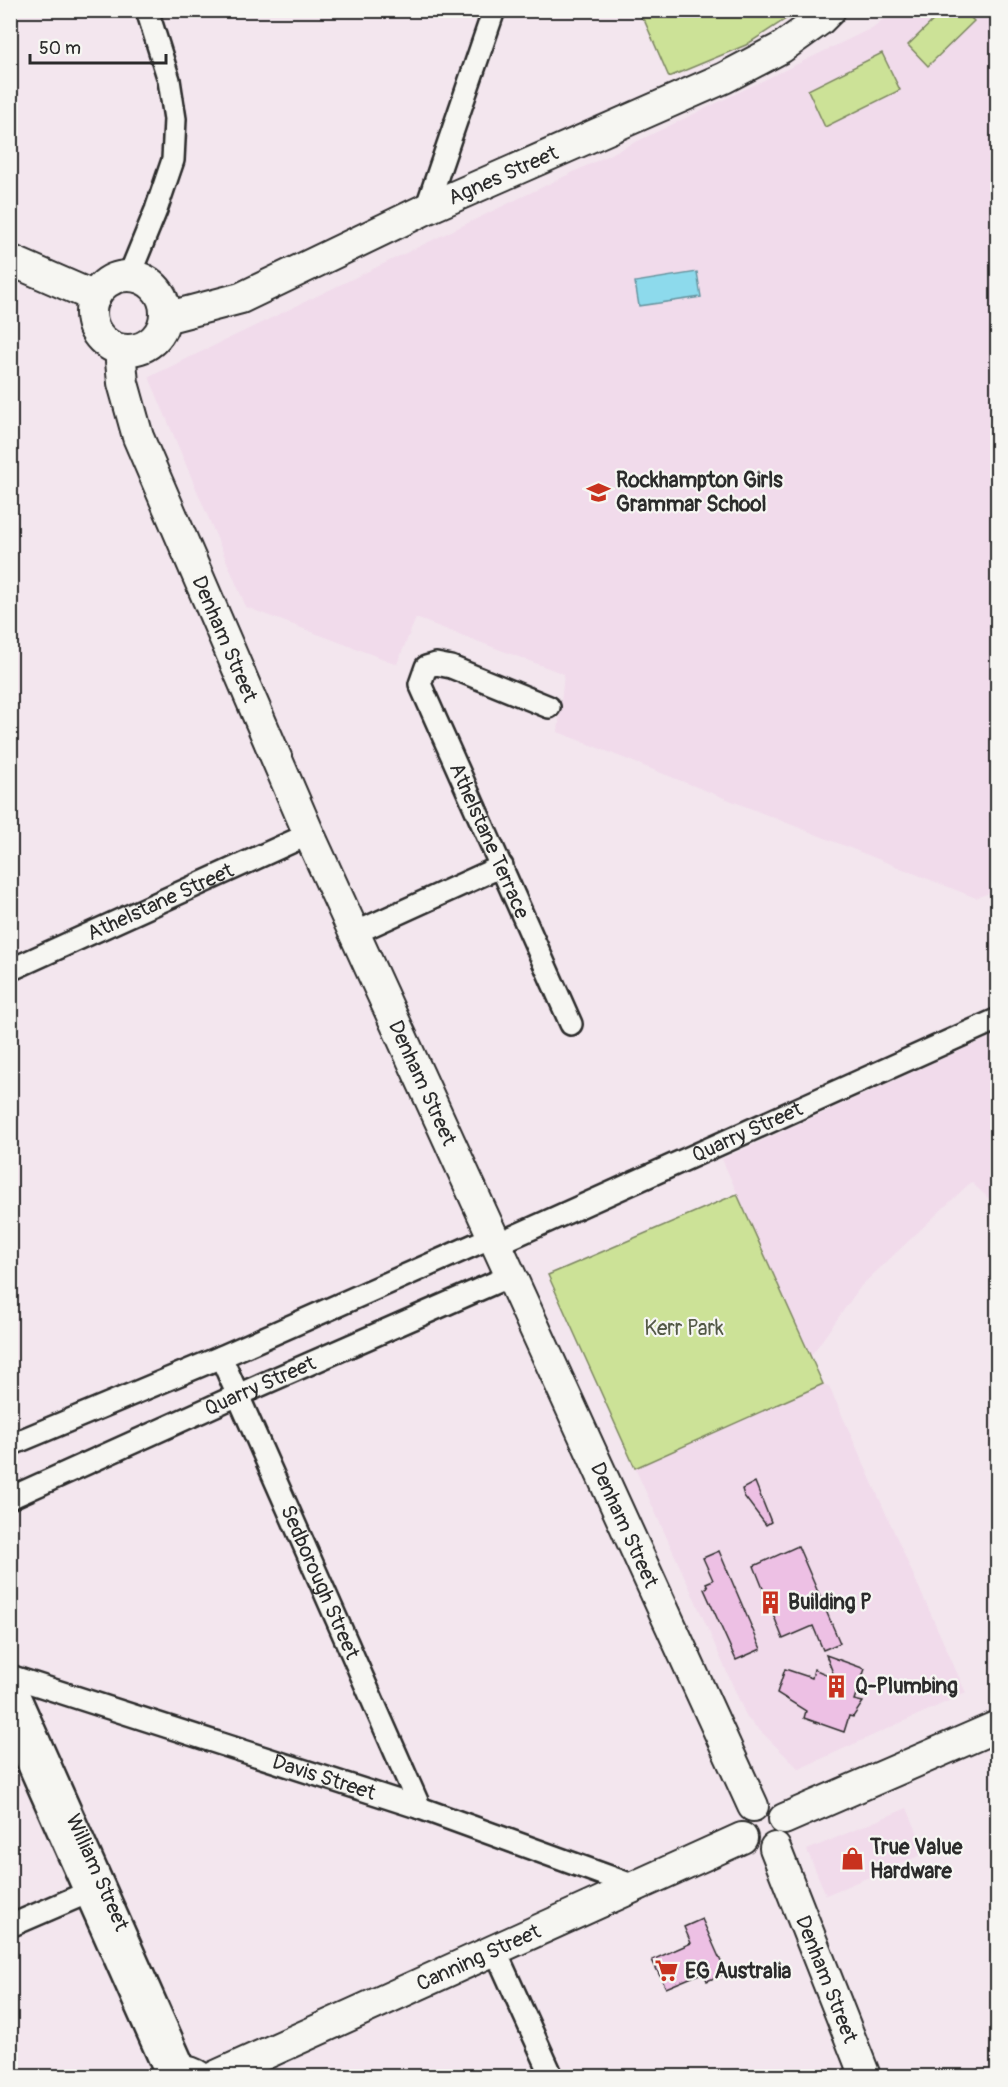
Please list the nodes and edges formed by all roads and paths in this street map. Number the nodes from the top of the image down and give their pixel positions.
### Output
1 (147, 10) edge
2 (494, 10) edge
3 (830, 10) edge
4 (426, 209) junction
5 (10, 260) edge
6 (129, 276) junction
7 (95, 297) junction
8 (165, 318) junction
9 (120, 350) junction
10 (549, 707) dead end
11 (309, 834) junction
12 (502, 866) junction
13 (355, 933) junction
14 (10, 970) edge
15 (998, 1019) edge
16 (571, 1024) dead end
17 (494, 1240) junction
18 (510, 1276) junction
19 (221, 1357) junction
20 (238, 1395) junction
21 (10, 1445) edge
22 (10, 1498) edge
23 (11, 1676) edge
24 (10, 1723) edge
25 (998, 1726) edge
26 (753, 1806) junction
27 (420, 1808) junction
28 (784, 1819) junction
29 (742, 1838) junction
30 (775, 1848) junction
31 (636, 1886) junction
32 (95, 1889) junction
33 (10, 1926) edge
34 (495, 1950) junction
35 (180, 2075) edge
36 (216, 2076) edge
37 (552, 2076) edge
38 (865, 2076) edge

1 - 6 street
2 - 4 street
3 - 4 street, Agnes Street
4 - 8 street, Agnes Street
5 - 7 street
6 - 7 street
6 - 8 street
7 - 9 street
8 - 9 street
9 - 11 street, Denham Street
10 - 12 street, Athelstane Terrace
11 - 13 street, Denham Street
11 - 14 street, Athelstane Street
12 - 13 street
12 - 16 street, Athelstane Terrace
13 - 17 street, Denham Street
15 - 17 street, Quarry Street
17 - 18 street, Denham Street
17 - 19 street, Quarry Street
18 - 20 street, Quarry Street
18 - 26 street, Denham Street
19 - 20 street, Sedborough Street
19 - 21 street, Quarry Street
20 - 22 street, Quarry Street
20 - 27 street, Sedborough Street
23 - 27 street, Davis Street
23 - 32 street, William Street
24 - 32 street, William Street
25 - 28 street
26 - 28 street
26 - 29 street
27 - 31 street, Davis Street
28 - 30 street
29 - 30 street
29 - 31 street, Canning Street
30 - 38 street, Denham Street
31 - 34 street, Canning Street
32 - 33 street
32 - 35 street, William Street
34 - 36 street, Canning Street
34 - 37 street

